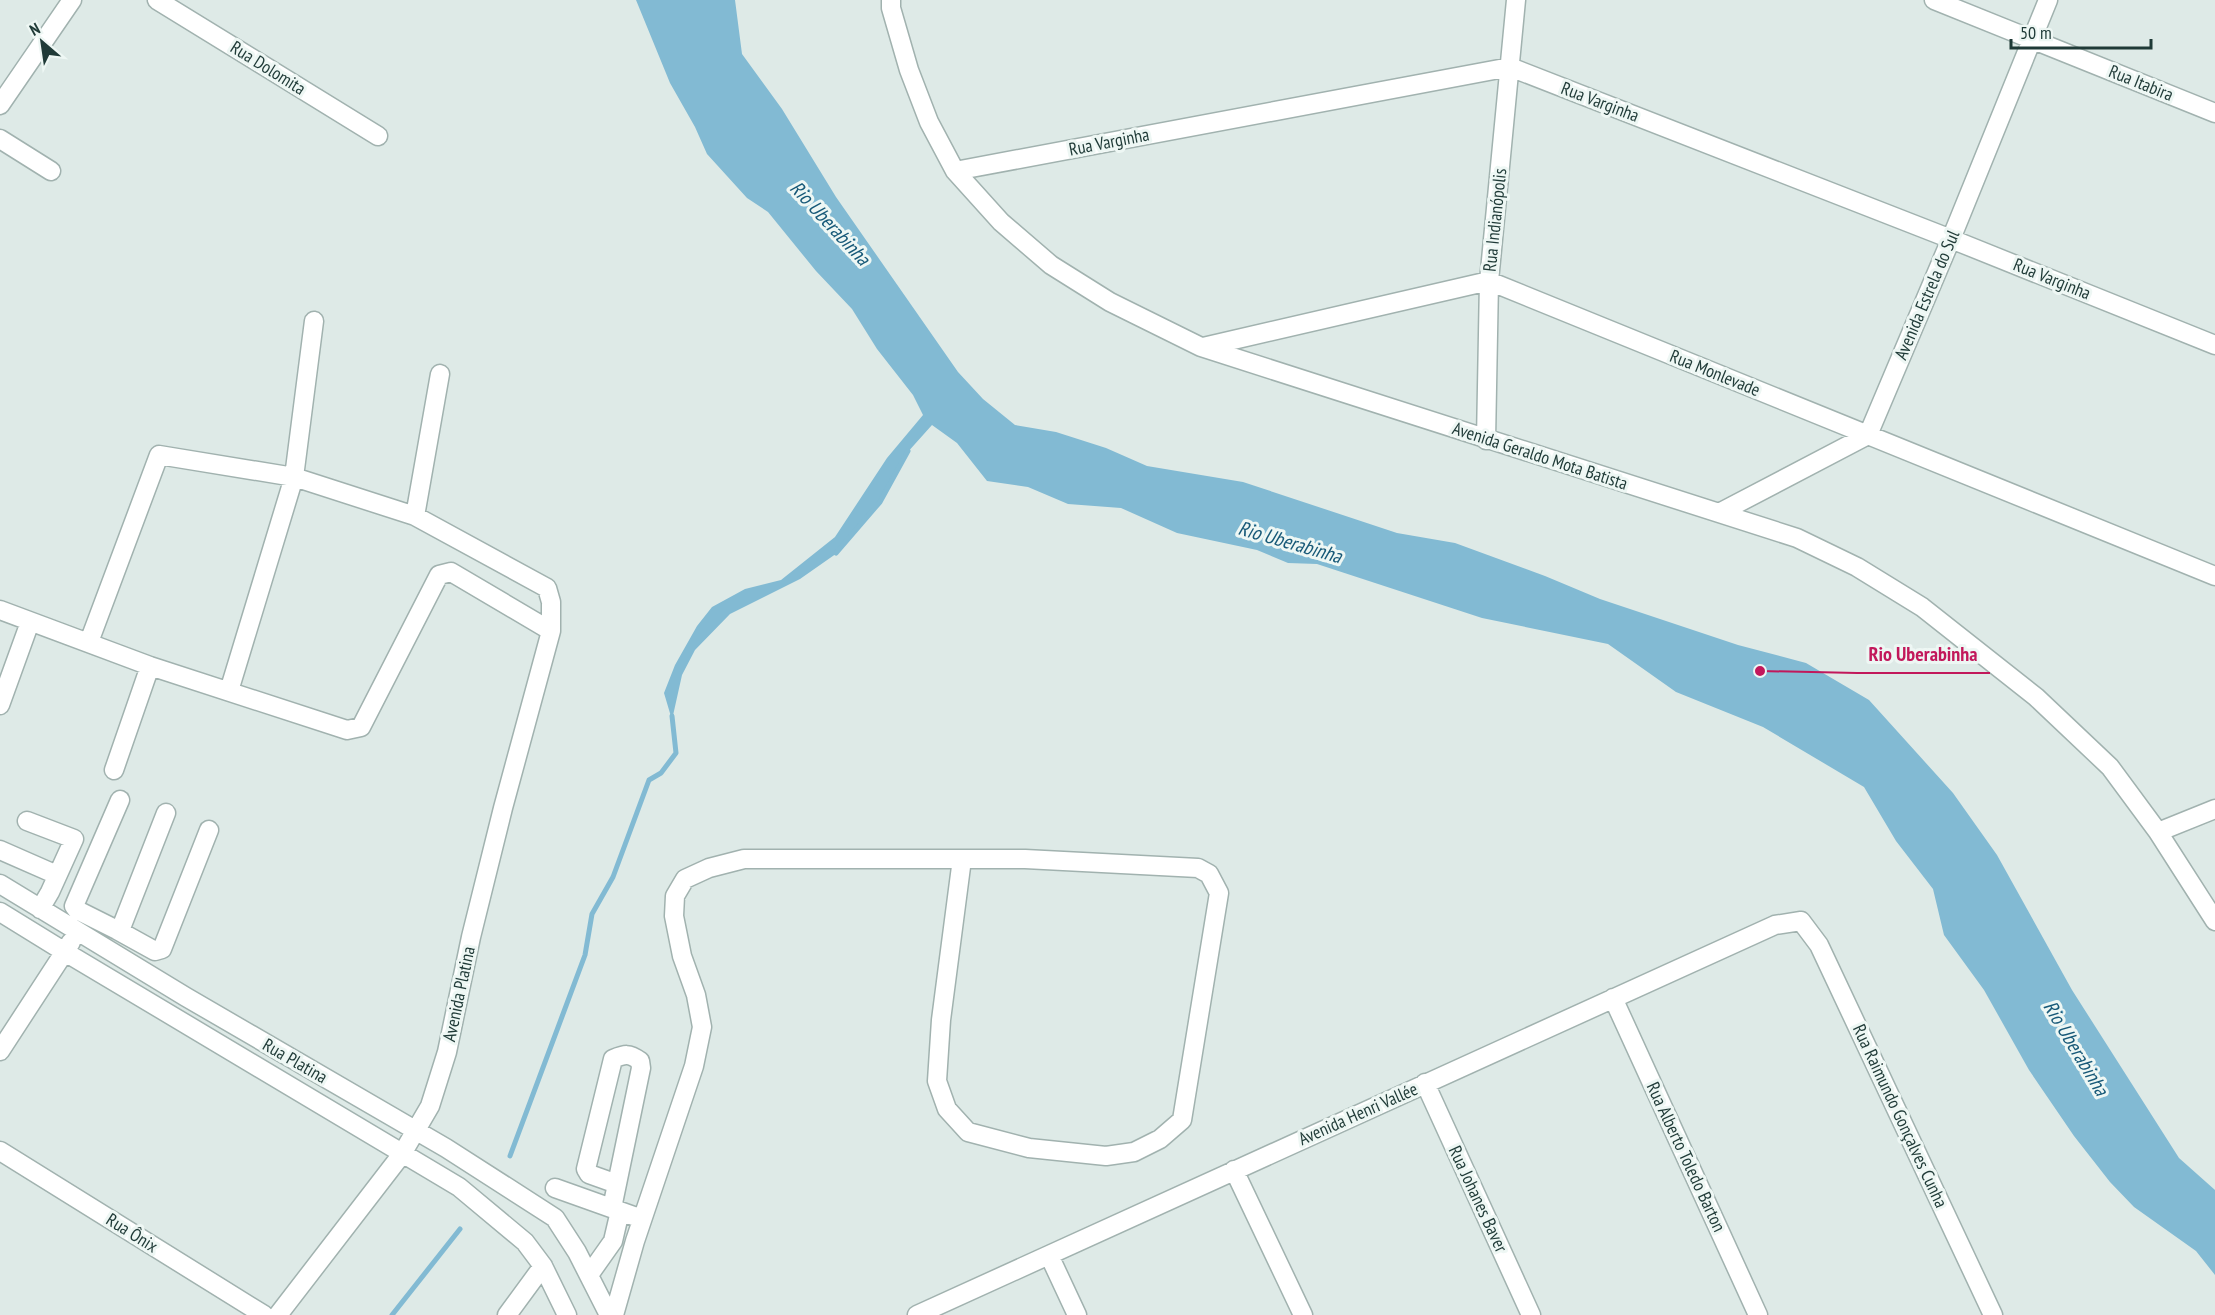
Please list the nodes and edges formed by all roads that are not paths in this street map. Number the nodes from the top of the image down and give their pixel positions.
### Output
1 (72, 0) edge
2 (157, 0) edge
3 (891, 0) edge
4 (1516, 0) edge
5 (1934, 0) edge
6 (2048, 0) edge
7 (2032, 39) junction
8 (1510, 67) junction
9 (0, 105) edge
10 (2215, 113) edge
11 (378, 136) dead end
12 (0, 139) edge
13 (51, 171) dead end
14 (955, 171) junction
15 (1951, 239) junction
16 (1489, 281) junction
17 (314, 321) dead end
18 (2215, 345) edge
19 (1201, 347) junction
20 (440, 374) dead end
21 (1868, 435) junction
22 (1486, 440) junction
23 (294, 477) junction
24 (1719, 513) junction
25 (415, 516) junction
26 (2215, 576) edge
27 (0, 610) edge
28 (30, 622) junction
29 (551, 631) junction
30 (90, 642) junction
31 (150, 666) junction
32 (229, 691) junction
33 (0, 705) edge
34 (114, 770) dead end
35 (120, 800) dead end
36 (2215, 809) edge
37 (166, 813) dead end
38 (27, 821) dead end
39 (209, 830) dead end
40 (2158, 832) junction
41 (74, 839) junction
42 (99, 849) junction
43 (0, 850) edge
44 (962, 859) junction
45 (57, 875) junction
46 (0, 884) edge
47 (40, 909) junction
48 (0, 912) edge
49 (1801, 921) joint
50 (2215, 921) edge
51 (117, 930) junction
52 (77, 931) junction
53 (64, 952) junction
54 (1613, 998) junction
55 (0, 1051) edge
56 (1425, 1083) junction
57 (414, 1131) junction
58 (0, 1151) edge
59 (402, 1154) junction
60 (1234, 1170) junction
61 (617, 1184) junction
62 (555, 1188) dead end
63 (616, 1209) junction
64 (642, 1219) junction
65 (1049, 1255) junction
66 (543, 1266) junction
67 (589, 1275) junction
68 (264, 1315) edge
69 (278, 1315) edge
70 (507, 1315) edge
71 (567, 1315) edge
72 (609, 1315) edge
73 (614, 1315) edge
74 (918, 1315) edge
75 (1077, 1315) edge
76 (1303, 1315) edge
77 (1531, 1315) edge
78 (1758, 1315) edge
79 (1993, 1315) edge

1 - 9 street
2 - 11 street, Rua Dolomita
3 - 14 street, Avenida Geraldo Mota Batista
4 - 8 street, Rua Indianópolis
5 - 7 street, Rua Itabira
6 - 7 street, Avenida Estrela do Sul
7 - 10 street, Rua Itabira
7 - 15 street, Avenida Estrela do Sul
8 - 14 street, Rua Varginha
8 - 15 street, Rua Varginha
8 - 16 street, Rua Indianópolis
12 - 13 street
14 - 19 street, Avenida Geraldo Mota Batista
15 - 18 street, Rua Varginha
15 - 21 street, Avenida Estrela do Sul
16 - 19 street
16 - 21 street, Rua Monlevade
16 - 22 street, Rua Indianópolis
17 - 23 street
19 - 22 street, Avenida Geraldo Mota Batista
20 - 25 street
21 - 24 street
21 - 26 street, Rua Monlevade
22 - 24 street, Avenida Geraldo Mota Batista
23 - 25 street
23 - 30 street
23 - 32 street
24 - 40 street, Avenida Geraldo Mota Batista
25 - 29 street, Avenida Platina
27 - 28 street
28 - 30 street
28 - 33 street
29 - 32 street
29 - 57 street, Avenida Platina
30 - 31 street
31 - 32 street
31 - 34 street
35 - 42 street
36 - 40 street
37 - 51 street
38 - 41 street
39 - 51 street
40 - 50 street, Avenida Geraldo Mota Batista
41 - 42 street
41 - 45 street
42 - 51 street
43 - 45 street
44 - 44 street
44 - 64 street
45 - 47 street
46 - 47 street, Rua Platina
47 - 52 street, Rua Platina
48 - 53 street, Rua Platina
49 - 54 street, Avenida Henri Vallée
49 - 79 street, Rua Raimundo Gonçalves Cunha
52 - 53 street
52 - 57 street, Rua Platina
53 - 55 street
53 - 59 street, Rua Platina
54 - 56 street, Avenida Henri Vallée
54 - 78 street, Rua Alberto Toledo Barton
56 - 60 street, Avenida Henri Vallée
56 - 77 street, Rua Johanes Baver
57 - 59 street, Avenida Platina
57 - 67 street, Rua Platina
58 - 68 street, Rua Ônix
59 - 66 street, Rua Platina
59 - 69 street, Avenida Platina
60 - 65 street, Avenida Henri Vallée
60 - 76 street
61 - 61 street
61 - 63 street
62 - 63 street
63 - 64 street
63 - 67 street
64 - 73 street
65 - 74 street, Avenida Henri Vallée
65 - 75 street
66 - 70 street
66 - 71 street, Rua Platina
67 - 72 street, Rua Platina

